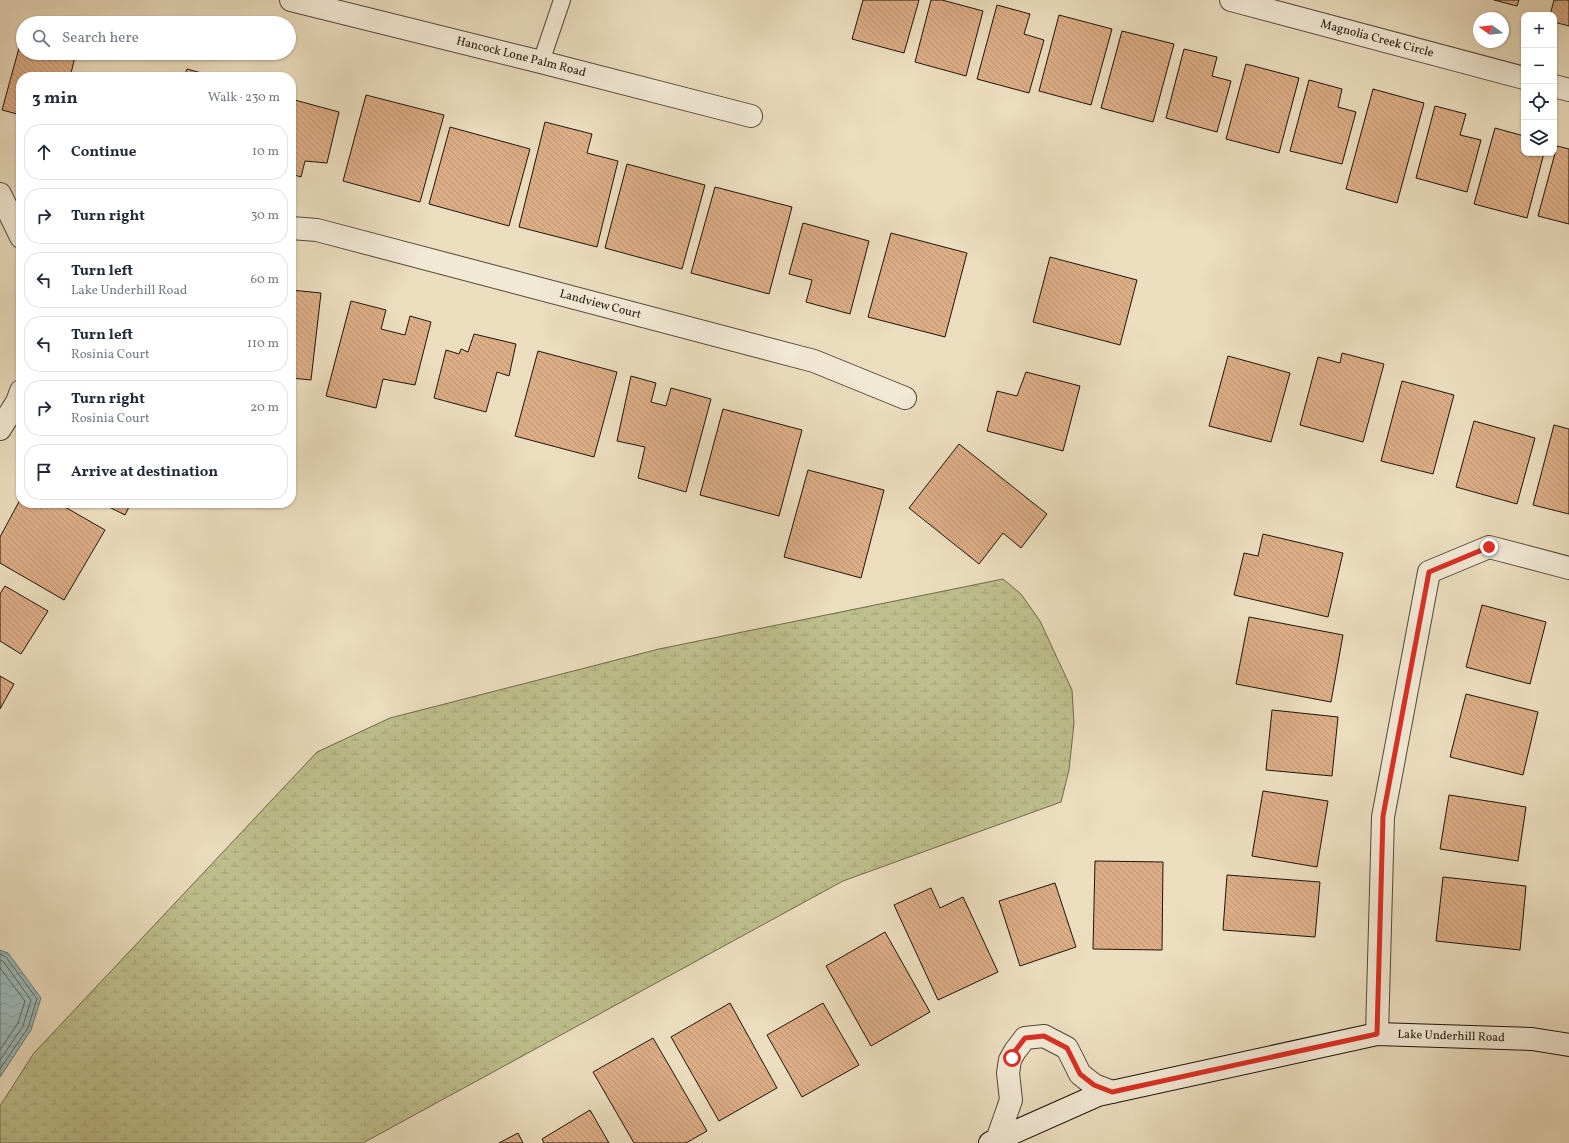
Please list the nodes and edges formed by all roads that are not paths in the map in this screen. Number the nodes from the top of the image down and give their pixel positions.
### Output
1 (291, 0) edge
2 (562, 0) edge
3 (1231, 0) edge
4 (541, 62) junction
5 (1521, 77) edge
6 (1557, 87) edge
7 (1569, 90) edge
8 (751, 116) dead end
9 (0, 194) edge
10 (16, 226) edge
11 (296, 228) edge
12 (905, 398) dead end
13 (16, 404) edge
14 (0, 429) edge
15 (1569, 568) edge
16 (1377, 1034) junction
17 (1569, 1045) edge
18 (1112, 1092) junction
19 (993, 1141) edge

1 - 4 street, Hancock Lone Palm Road
2 - 4 lane
3 - 5 street, Magnolia Creek Circle
4 - 8 street, Hancock Lone Palm Road
6 - 7 street
9 - 10 street
11 - 12 street, Landview Court
13 - 14 street
15 - 16 street
16 - 17 street, Lake Underhill Road
16 - 18 street, Lake Underhill Road
18 - 19 street, Lake Underhill Road
18 - 19 street

